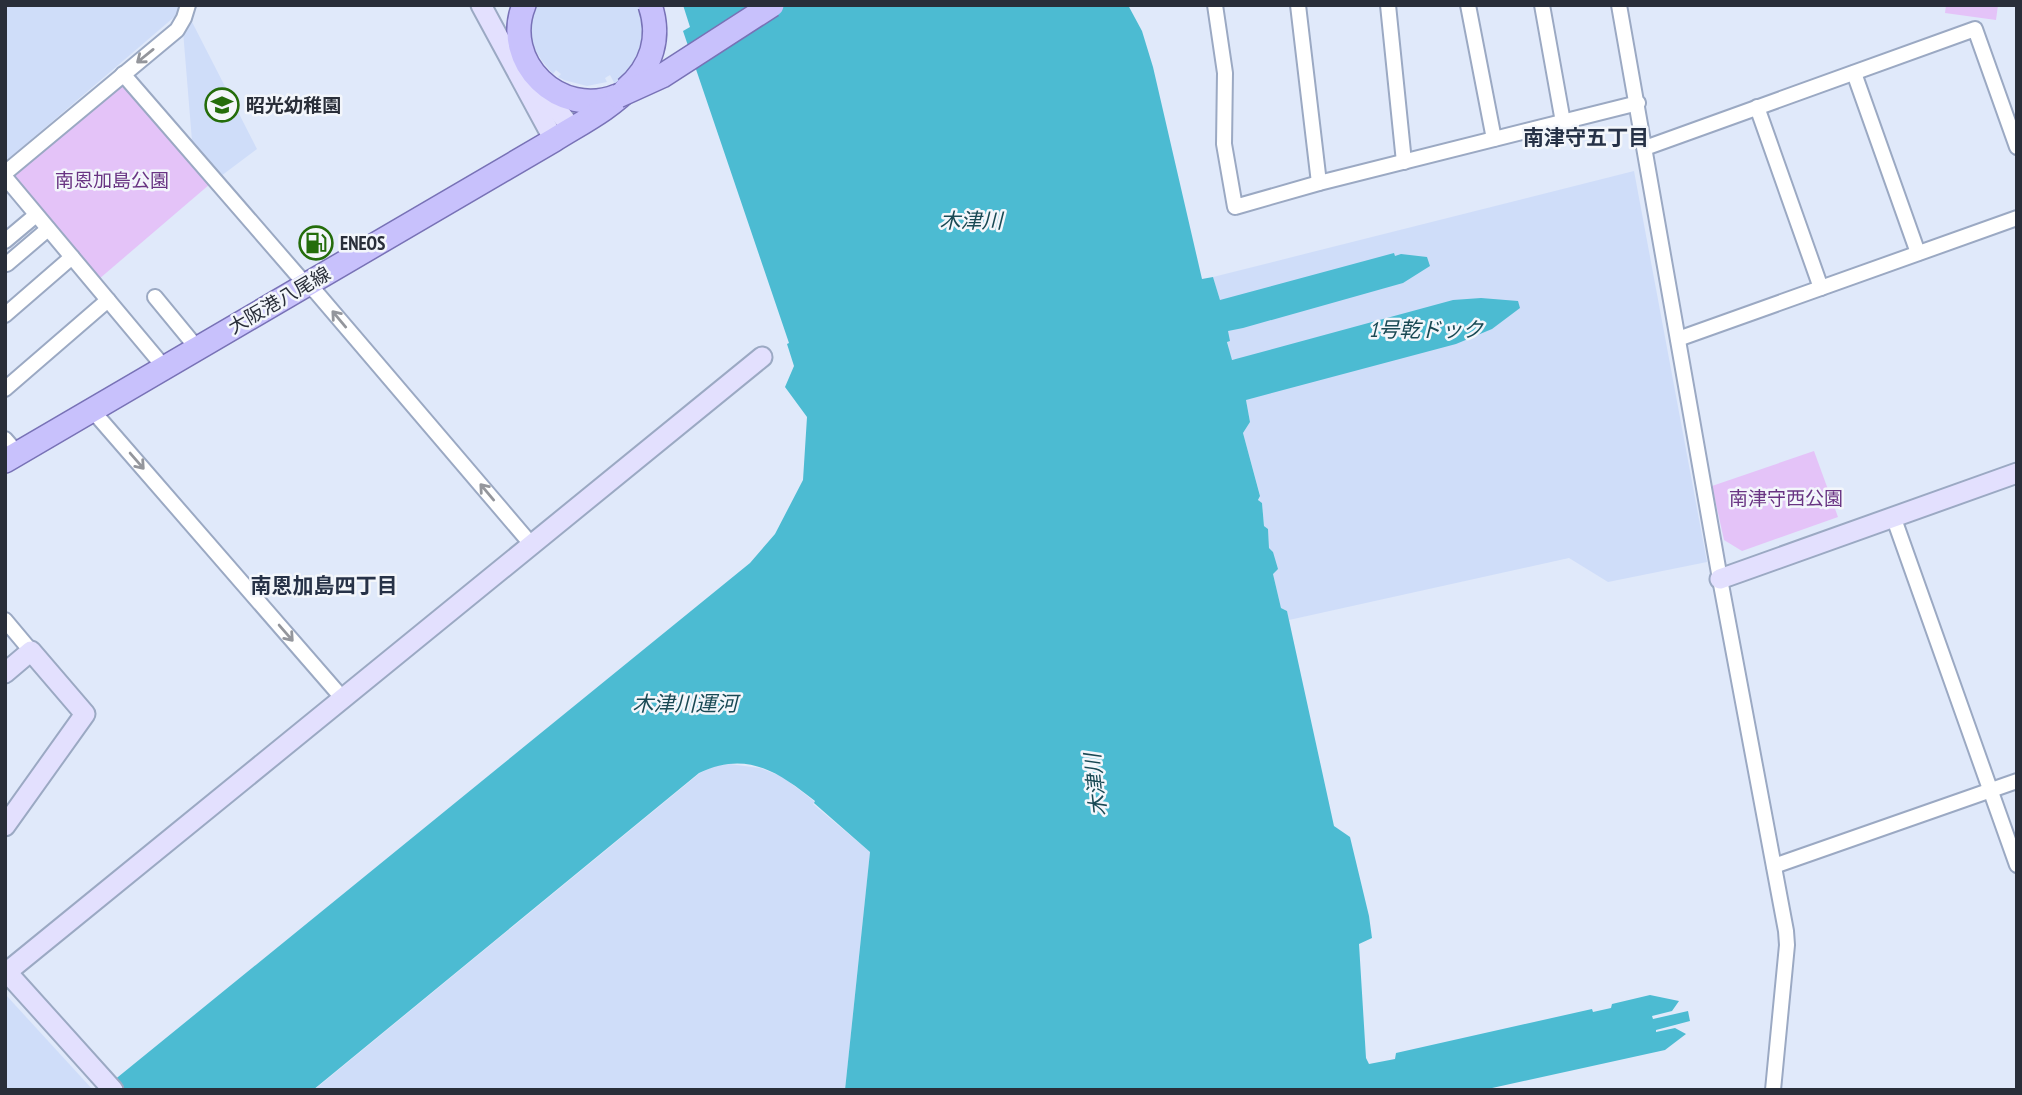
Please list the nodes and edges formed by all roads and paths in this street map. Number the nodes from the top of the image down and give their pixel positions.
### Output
1 (188, 5) edge
2 (524, 5) edge
3 (650, 5) edge
4 (772, 5) edge
5 (1215, 5) edge
6 (1298, 5) edge
7 (1388, 5) edge
8 (1468, 5) edge
9 (1542, 5) edge
10 (1619, 5) edge
11 (485, 12) edge
12 (1854, 73) junction
13 (123, 74) junction
14 (1638, 103) junction
15 (1757, 107) junction
16 (1563, 122) junction
17 (563, 134) junction
18 (1494, 139) junction
19 (2017, 147) edge
20 (1645, 148) junction
21 (1404, 162) junction
22 (5, 175) edge
23 (1320, 183) junction
24 (36, 215) junction
25 (2017, 218) edge
26 (48, 229) junction
27 (5, 241) edge
28 (1918, 253) junction
29 (72, 257) junction
30 (7, 264) dead end
31 (306, 285) junction
32 (1821, 288) junction
33 (155, 297) dead end
34 (108, 300) junction
35 (5, 314) edge
36 (1678, 339) junction
37 (197, 348) junction
38 (762, 357) dead end
39 (164, 367) junction
40 (5, 389) edge
41 (92, 410) junction
42 (9, 451) edge
43 (2017, 473) edge
44 (1893, 516) junction
45 (531, 544) junction
46 (1720, 579) junction
47 (5, 620) edge
48 (31, 651) junction
49 (5, 673) edge
50 (344, 700) junction
51 (2017, 781) edge
52 (1990, 791) junction
53 (5, 826) edge
54 (2017, 865) edge
55 (1774, 866) junction
56 (6, 971) edge
57 (110, 1086) edge
58 (1773, 1090) edge

1 -> 13 street
2 - 3 main road, 大阪港八尾線, bridge
2 - 4 main road, 大阪港八尾線, bridge
3 - 17 main road, 大阪港八尾線, bridge
5 - 23 street
6 - 23 street
7 - 21 street
8 - 18 street
9 - 16 street
10 - 14 street
11 - 17 street
12 - 15 street
12 - 19 street
12 - 28 street
13 - 22 street
13 - 31 street
14 - 16 street
14 - 20 street
15 - 20 street
15 - 32 street
16 - 18 street
17 - 31 main road, 大阪港八尾線
18 - 21 street
20 - 36 street
21 - 23 street
22 - 24 street
24 - 26 street
24 - 27 street
25 - 28 street
26 - 29 street
26 - 30 street
28 - 32 street
29 - 34 street
29 - 35 street
31 - 37 main road, 大阪港八尾線
45 -> 31 street
32 - 36 street
33 - 37 street
34 - 39 street
34 - 40 street
36 - 46 street
37 - 39 main road, 大阪港八尾線
38 - 45 street
39 - 41 main road, 大阪港八尾線
41 - 42 main road, 大阪港八尾線
41 -> 50 street
43 - 44 street
44 - 46 street
44 - 52 street
45 - 50 street
46 - 55 street
47 - 48 street
48 - 49 street
48 - 53 street
50 - 56 street
51 - 52 street
52 - 54 street
52 - 55 street
55 - 58 street
56 - 57 street

